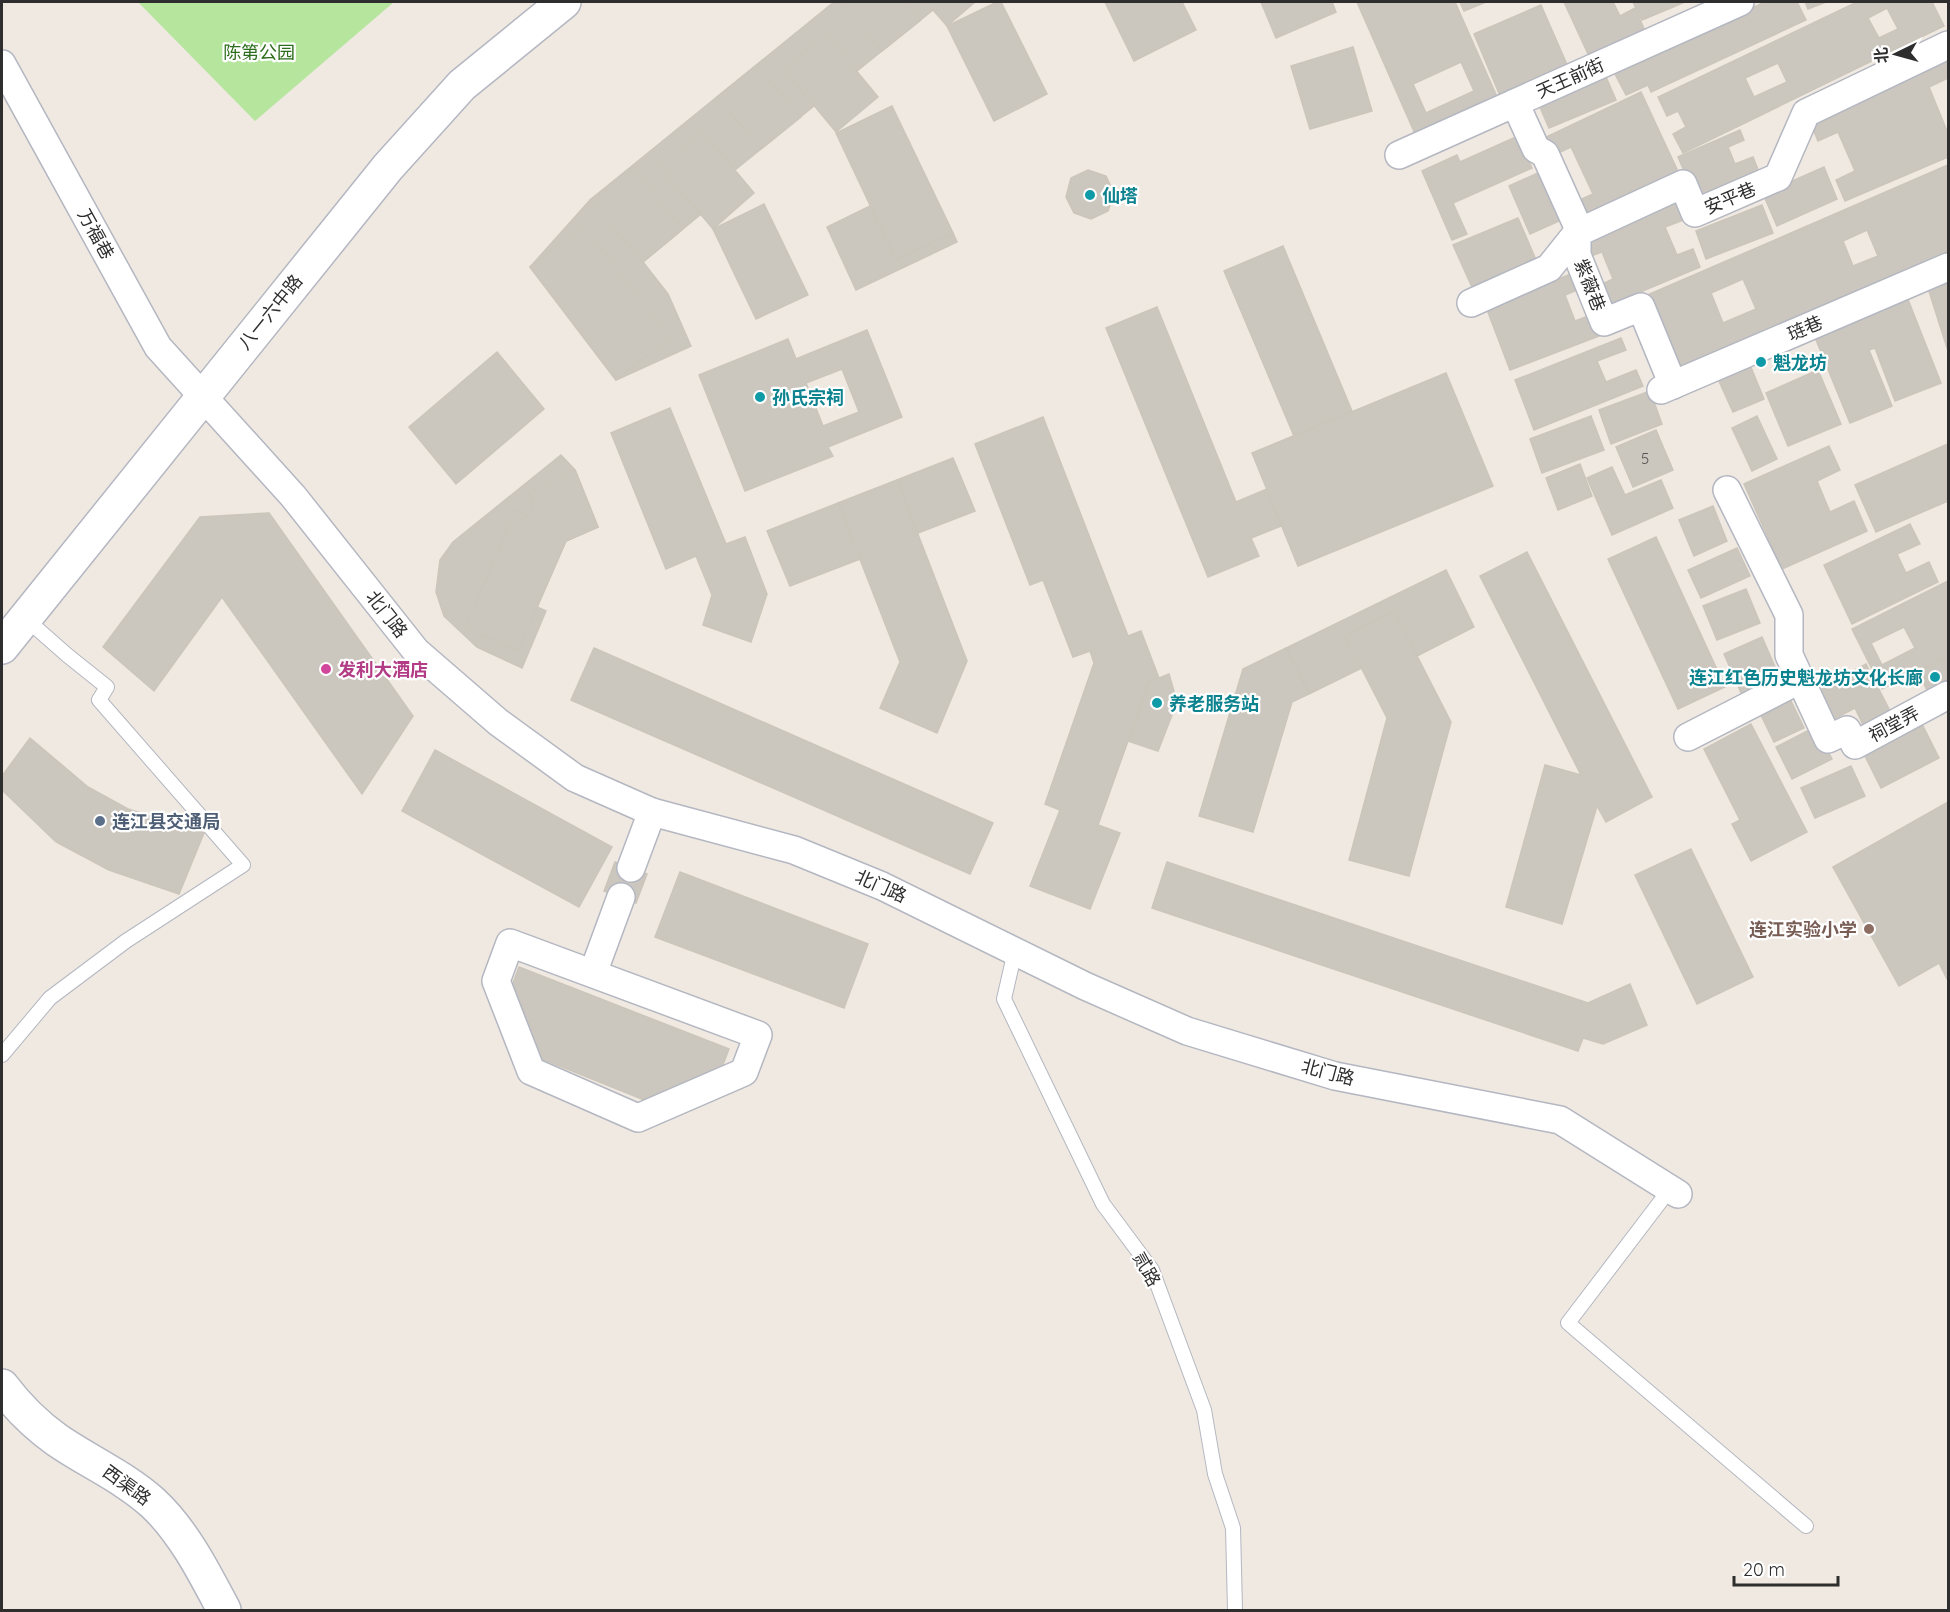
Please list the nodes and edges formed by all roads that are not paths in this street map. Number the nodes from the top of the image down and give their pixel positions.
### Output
1 (564, 2) edge
2 (1740, 2) edge
3 (1948, 45) edge
4 (2, 63) edge
5 (1515, 103) junction
6 (1399, 155) dead end
7 (1577, 233) junction
8 (1948, 267) edge
9 (1471, 303) dead end
10 (1667, 387) joint
11 (202, 396) junction
12 (1727, 490) dead end
13 (25, 618) junction
14 (2, 647) edge
15 (1800, 679) junction
16 (1948, 695) edge
17 (1688, 737) dead end
18 (652, 812) junction
19 (631, 868) dead end
20 (621, 897) dead end
21 (1015, 951) junction
22 (593, 974) junction
23 (2, 1055) edge
24 (1674, 1191) joint
25 (2, 1386) edge
26 (1806, 1526) dead end
27 (224, 1611) edge
28 (1235, 1611) edge

1 - 11 main road, 八一六中路
2 - 5 street, 天王前街
3 - 7 street, 安平巷
4 - 11 street, 万福巷
5 - 6 street, 天王前街
5 - 7 street, 紫薇巷
7 - 9 street, 安平巷
7 - 10 street, 紫薇巷
8 - 10 street, 琏巷
11 - 13 main road, 八一六中路
11 - 18 street, 北门路
12 - 15 street
13 - 14 main road, 八一六中路
13 - 23 lane
15 - 16 street, 祠堂弄
15 - 17 street
18 - 19 street
18 - 21 street, 北门路
20 - 22 street
21 - 24 street, 北门路
21 - 28 lane, 贰路
22 - 22 street
24 - 26 lane
25 - 27 main road, 西渠路

